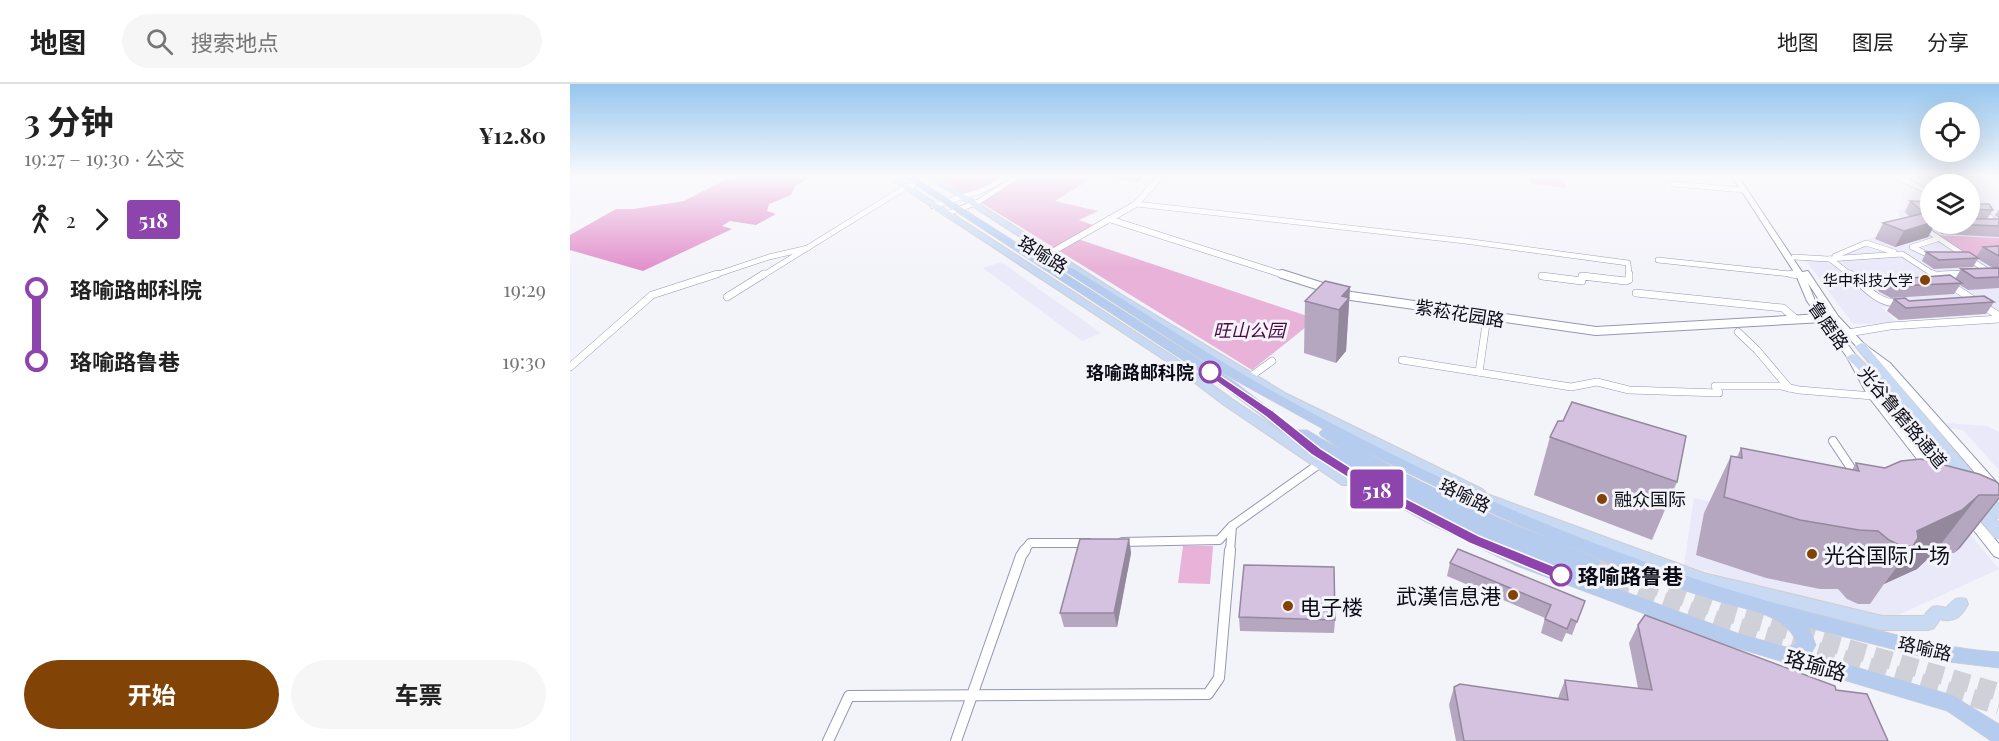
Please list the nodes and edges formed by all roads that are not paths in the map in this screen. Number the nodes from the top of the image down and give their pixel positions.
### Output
1 (872, 207) edge
2 (962, 207) edge
3 (962, 207) edge
4 (963, 207) edge
5 (1131, 207) edge
6 (1160, 207) edge
7 (1755, 207) edge
8 (1759, 207) edge
9 (1987, 215) edge
10 (1110, 219) junction
11 (1987, 226) edge
12 (1999, 226) edge
13 (1931, 234) edge
14 (1937, 239) junction
15 (808, 248) junction
16 (1048, 254) junction
17 (1954, 256) edge
18 (1964, 256) junction
19 (1794, 257) junction
20 (1934, 257) junction
21 (1944, 257) edge
22 (1828, 259) junction
23 (1658, 260) dead end
24 (1999, 272) edge
25 (1981, 273) edge
26 (1991, 273) junction
27 (1970, 274) edge
28 (1542, 276) dead end
29 (1800, 276) junction
30 (1940, 276) edge
31 (1999, 278) edge
32 (1636, 293) dead end
33 (727, 297) dead end
34 (1959, 299) edge
35 (1971, 299) junction
36 (1913, 303) edge
37 (1486, 317) junction
38 (1999, 317) edge
39 (1823, 318) junction
40 (1796, 319) junction
41 (1738, 332) dead end
42 (1848, 333) junction
43 (1861, 346) junction
44 (1852, 357) junction
45 (1402, 360) dead end
46 (1272, 361) dead end
47 (570, 367) edge
48 (1479, 372) junction
49 (1248, 378) junction
50 (1789, 388) junction
51 (1873, 396) junction
52 (1274, 407) junction
53 (1833, 441) dead end
54 (1323, 461) junction
55 (1938, 478) edge
56 (1869, 480) edge
57 (1347, 482) dead end
58 (1999, 493) edge
59 (1958, 502) edge
60 (1999, 513) edge
61 (1232, 526) junction
62 (1999, 533) edge
63 (1094, 543) edge
64 (1106, 543) edge
65 (1999, 553) edge
66 (1590, 568) tunnel mouth
67 (1627, 600) joint
68 (1960, 604) dead end
69 (1783, 615) junction
70 (1781, 654) junction
71 (1999, 660) edge
72 (972, 695) junction
73 (1999, 735) edge
74 (828, 741) edge
75 (956, 741) edge

1 - 15 street
2 - 52 highway, 珞喻路
3 - 54 main road
4 - 16 highway, 珞喻路
5 - 10 street
6 - 28 street
7 - 29 main road, 鲁磨路
8 - 19 main road, 鲁磨路
9 - 12 street
10 - 16 street
10 - 37 street, 紫菘花园路
11 - 12 street
13 - 14 street
14 - 18 street
14 - 20 street
15 - 33 street
15 - 47 street
16 - 49 highway, 珞喻路
17 - 18 street
18 - 26 street
19 - 22 street
19 - 42 main road, 鲁磨路
20 - 21 street
20 - 22 street
22 - 35 street
22 - 36 street
23 - 29 street
24 - 26 street
25 - 26 street
26 - 31 street
27 - 30 street
29 - 39 main road, 鲁磨路
32 - 40 street
34 - 35 street
35 - 38 street
37 - 40 street, 紫菘花园路
37 - 48 street
38 - 42 street
39 - 40 street, 紫菘花园路
39 - 44 main road, 鲁磨路
41 - 50 street
42 - 43 main road, 鲁磨路
43 - 58 main road, 鲁磨路
43 - 60 main road, 光谷鲁磨路通道
44 - 51 main road, 鲁磨路
44 - 62 main road, 光谷鲁磨路通道
45 - 48 street
46 - 49 street
48 - 50 street
49 - 52 highway, 珞喻路
49 - 68 main road
50 - 51 street
51 - 55 main road, 鲁磨路
52 - 54 highway, 珞喻路
52 - 66 highway
52 - 69 highway, 珞喻路
53 - 56 street
54 - 57 main road
54 - 61 street
54 - 67 highway, 珞喻路
59 - 65 main road
61 - 64 street
61 - 72 street
63 - 72 street
67 - 70 highway, 珞瑜路
69 - 70 highway
69 - 71 highway, 珞喻路
70 - 73 highway, 珞瑜路
72 - 74 street
72 - 75 street

